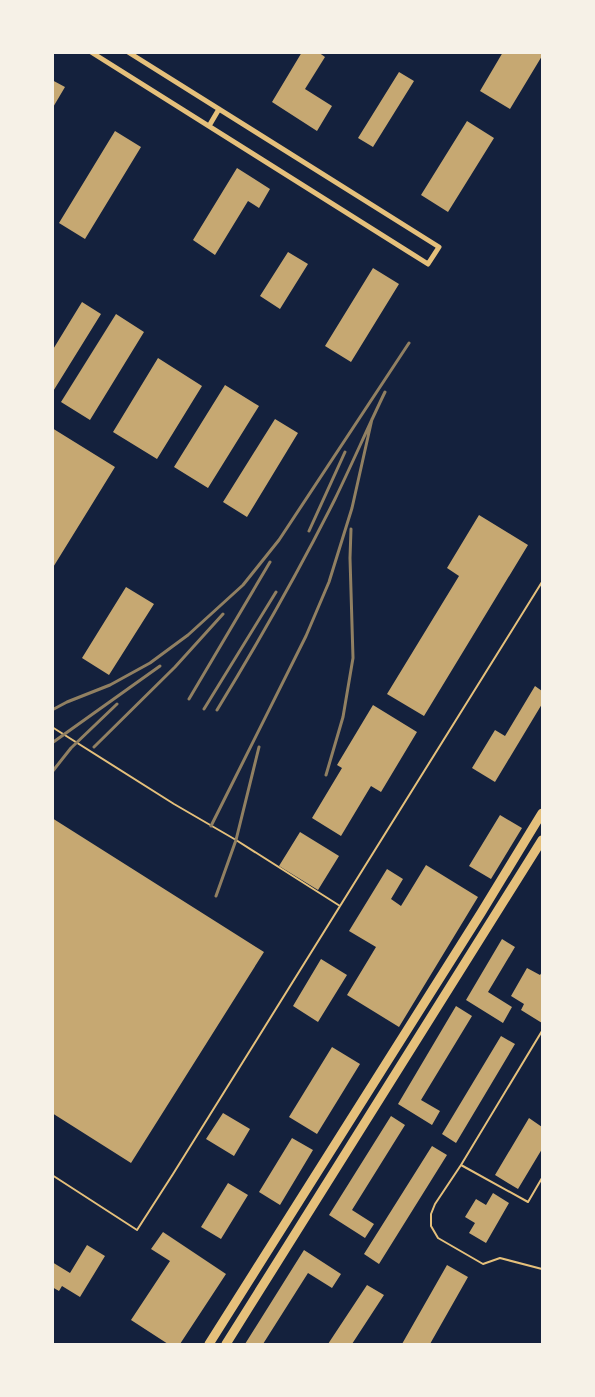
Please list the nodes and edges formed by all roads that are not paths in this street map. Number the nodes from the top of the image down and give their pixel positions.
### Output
1 (91, 52) edge
2 (128, 52) edge
3 (219, 109) junction
4 (209, 126) junction
5 (543, 582) edge
6 (52, 727) edge
7 (543, 813) edge
8 (543, 840) edge
9 (340, 906) junction
10 (543, 1031) edge
11 (461, 1165) junction
12 (52, 1175) edge
13 (543, 1178) edge
14 (543, 1269) edge
15 (209, 1344) edge
16 (226, 1344) edge

1 - 4 street
2 - 3 street
3 - 4 street
3 - 4 street
5 - 9 lane
6 - 9 lane
7 - 15 highway
8 - 16 highway
9 - 12 lane
10 - 11 lane
11 - 13 lane
11 - 14 lane

